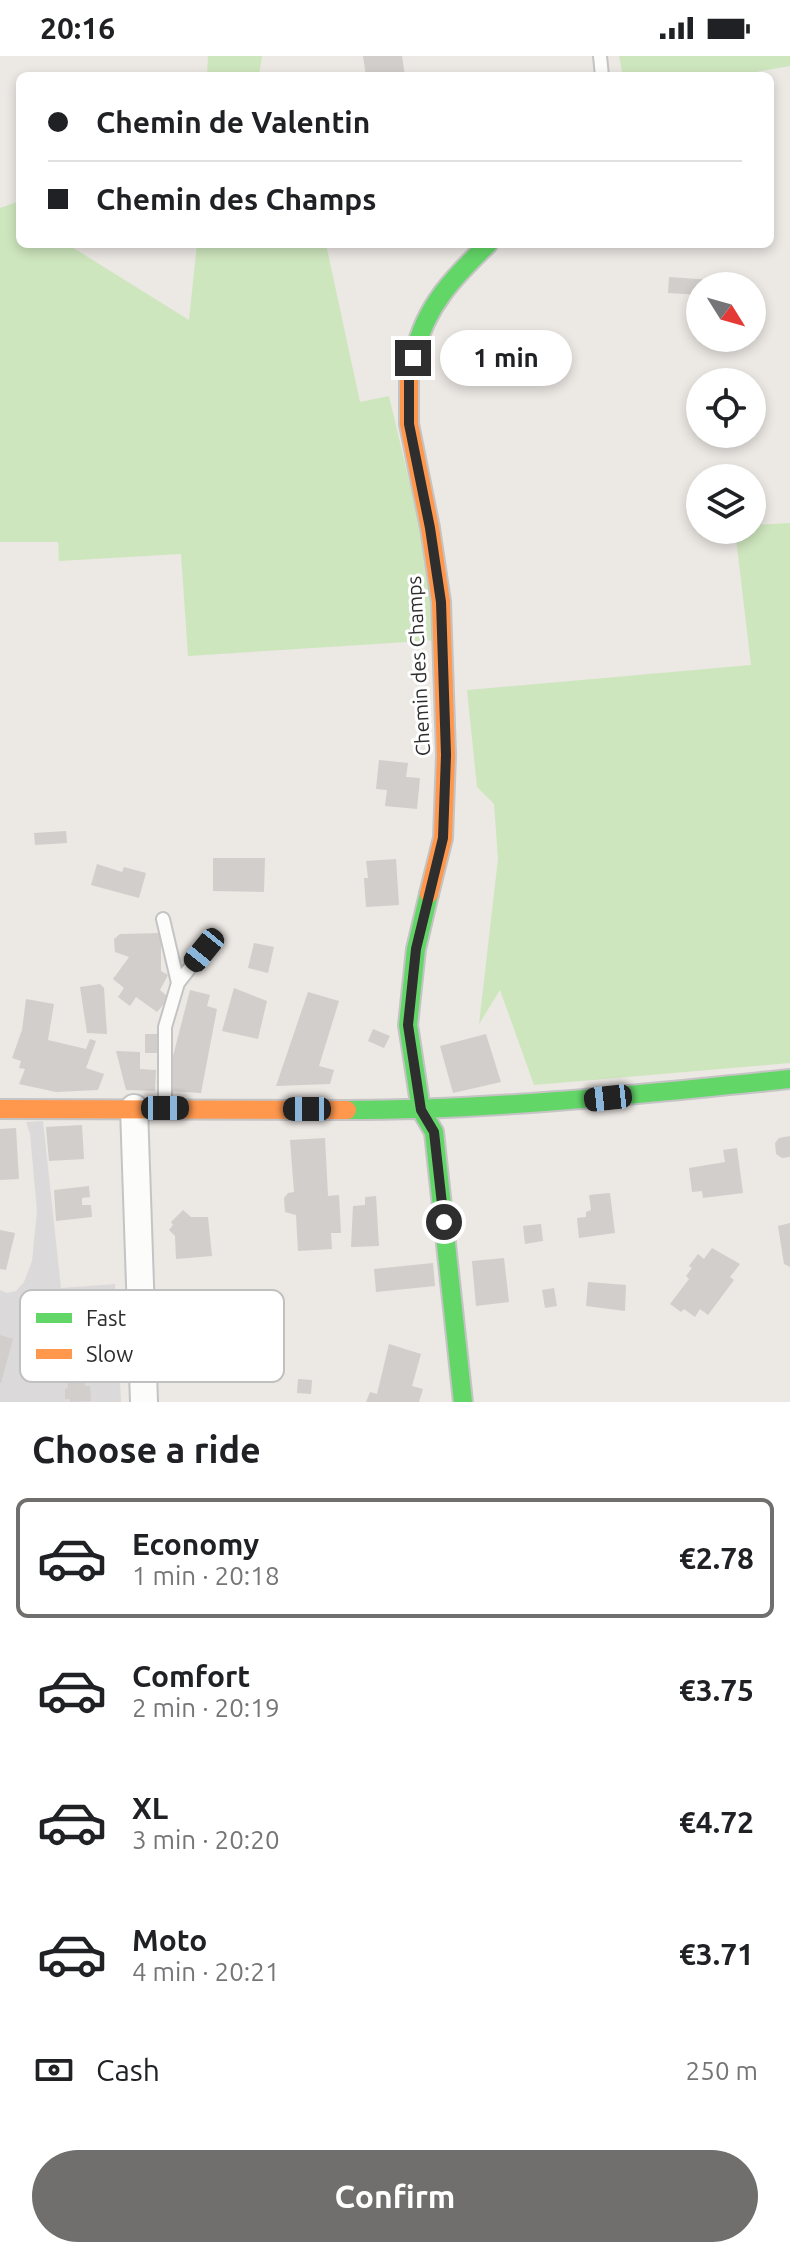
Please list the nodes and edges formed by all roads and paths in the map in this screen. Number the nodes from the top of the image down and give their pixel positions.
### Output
1 (484, 248) edge
2 (163, 919) dead end
3 (204, 950) dead end
4 (178, 983) junction
5 (790, 1079) edge
6 (134, 1108) junction
7 (165, 1108) junction
8 (0, 1109) edge
9 (421, 1110) junction
10 (140, 1290) edge
11 (143, 1382) edge
12 (144, 1402) edge
13 (463, 1402) edge

1 - 9 street, Chemin des Champs
2 - 4 lane
3 - 4 lane
4 - 7 lane
5 - 9 street
6 - 7 street
6 - 8 street
6 - 10 street
7 - 9 street
9 - 13 street, Chemin des Champs
11 - 12 street

